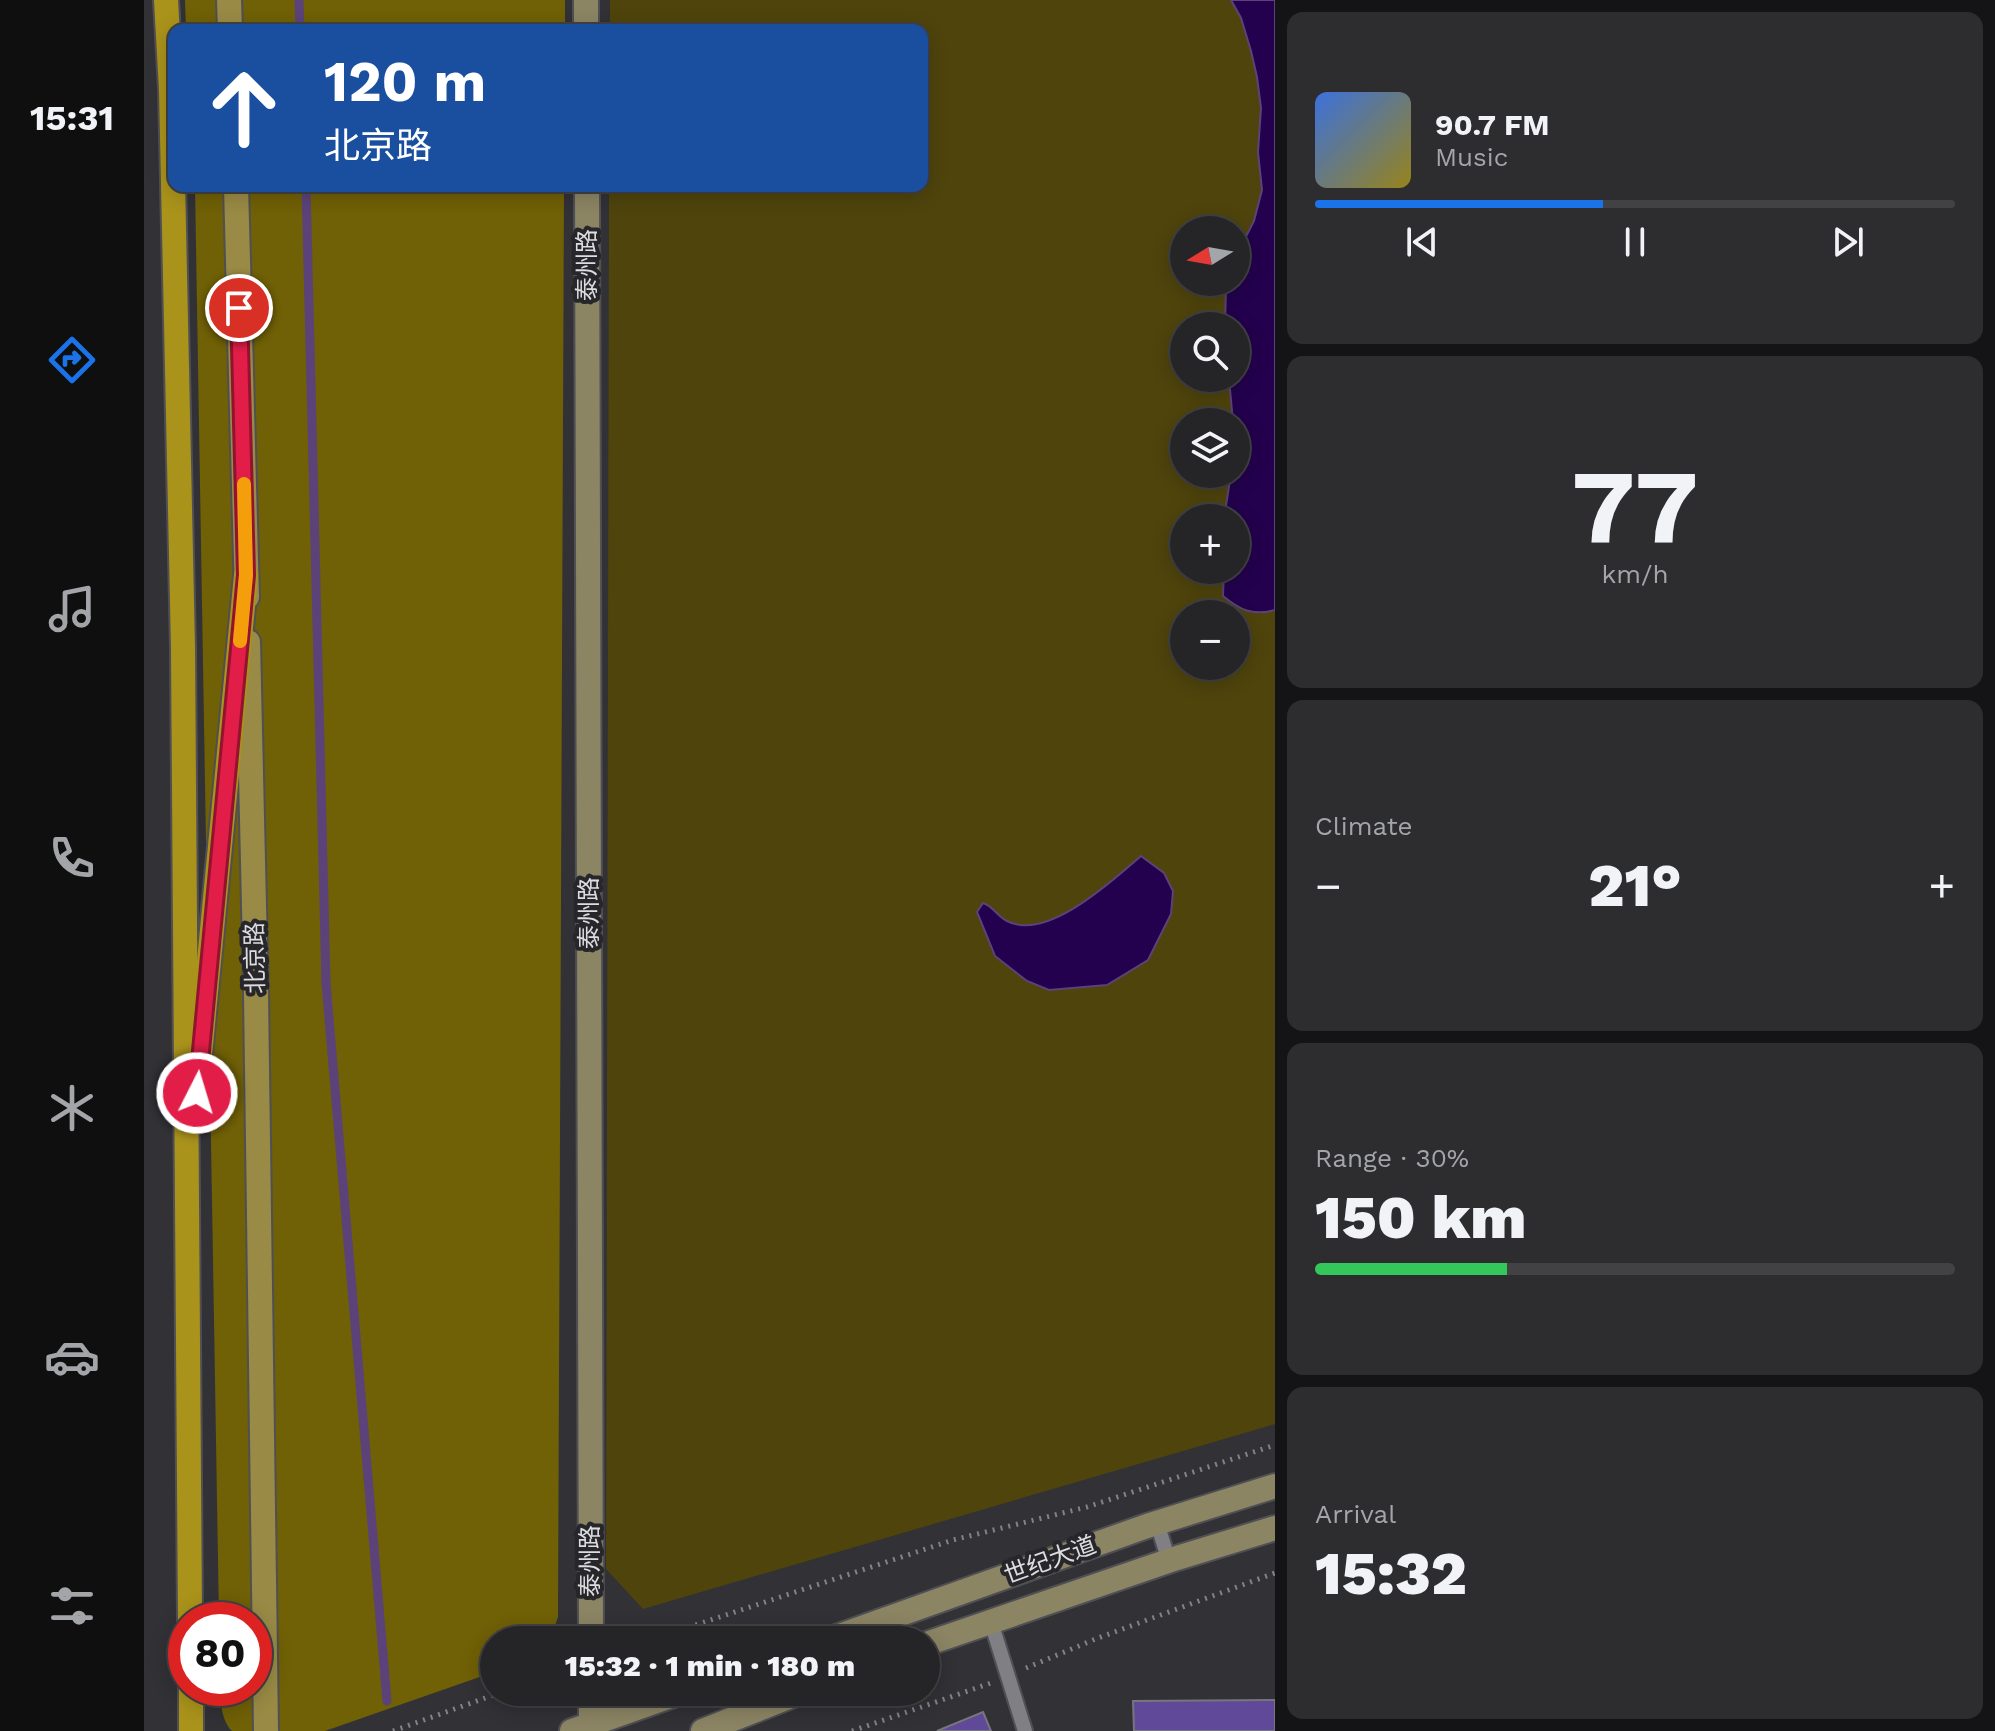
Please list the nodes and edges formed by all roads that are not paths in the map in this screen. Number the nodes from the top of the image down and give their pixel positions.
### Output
1 (166, 0) edge
2 (229, 0) edge
3 (586, 0) edge
4 (230, 24) edge
5 (586, 24) edge
6 (168, 36) edge
7 (173, 192) edge
8 (236, 192) edge
9 (587, 192) edge
10 (246, 575) junction
11 (188, 1184) junction
12 (1275, 1486) edge
13 (1157, 1523) junction
14 (1275, 1528) edge
15 (1169, 1561) junction
16 (190, 1602) edge
17 (991, 1622) junction
18 (591, 1626) edge
19 (867, 1626) edge
20 (940, 1639) edge
21 (191, 1706) edge
22 (589, 1706) edge
23 (645, 1706) edge
24 (766, 1706) edge
25 (585, 1729) edge
26 (191, 1731) edge
27 (266, 1731) edge
28 (703, 1731) edge
29 (1025, 1731) edge

1 - 6 highway
2 - 4 main road
3 - 5 street
7 - 11 highway
8 - 10 main road, 北京路
9 - 18 street, 泰州路
10 - 11 highway
10 - 27 main road, 北京路
11 - 16 highway
12 - 13 street, 世纪大道
13 - 15 lane
13 - 19 street, 世纪大道
14 - 15 street, 世纪大道
15 - 17 street, 世纪大道
17 - 20 street, 世纪大道
17 - 29 lane
21 - 26 highway
22 - 25 street
23 - 25 street
24 - 28 street

